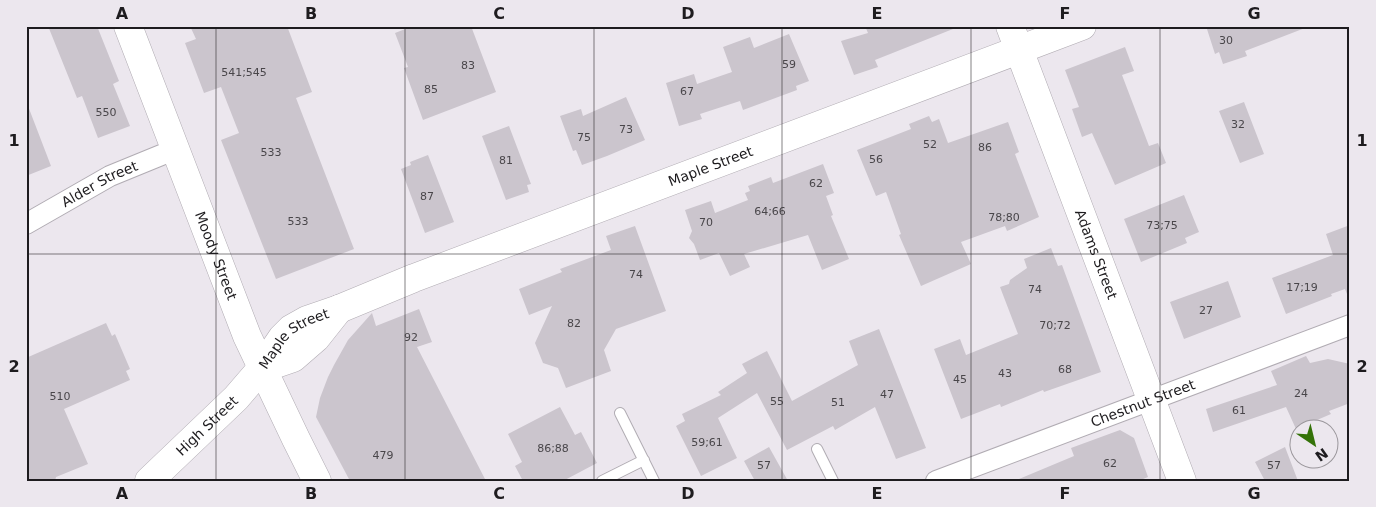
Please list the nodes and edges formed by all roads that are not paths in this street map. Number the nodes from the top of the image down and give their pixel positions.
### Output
1 (128, 26) edge
2 (1082, 26) edge
3 (1015, 38) edge
4 (176, 149) junction
5 (26, 224) edge
6 (1350, 325) edge
7 (261, 369) junction
8 (1152, 399) junction
9 (620, 413) dead end
10 (817, 449) dead end
11 (644, 460) junction
12 (149, 481) edge
13 (317, 481) edge
14 (602, 481) edge
15 (654, 481) edge
16 (833, 481) edge
17 (936, 481) edge
18 (1182, 481) edge

1 - 4 street, Moody Street
2 - 3 street, Maple Street
3 - 7 street, Maple Street
3 - 8 street, Adams Street
4 - 5 street, Alder Street
4 - 7 street, Moody Street
6 - 8 street, Chestnut Street
7 - 12 street, High Street
7 - 13 street, Moody Street
8 - 17 street, Chestnut Street
8 - 18 street, Adams Street
9 - 11 lane
10 - 16 lane
11 - 14 lane
11 - 15 lane

